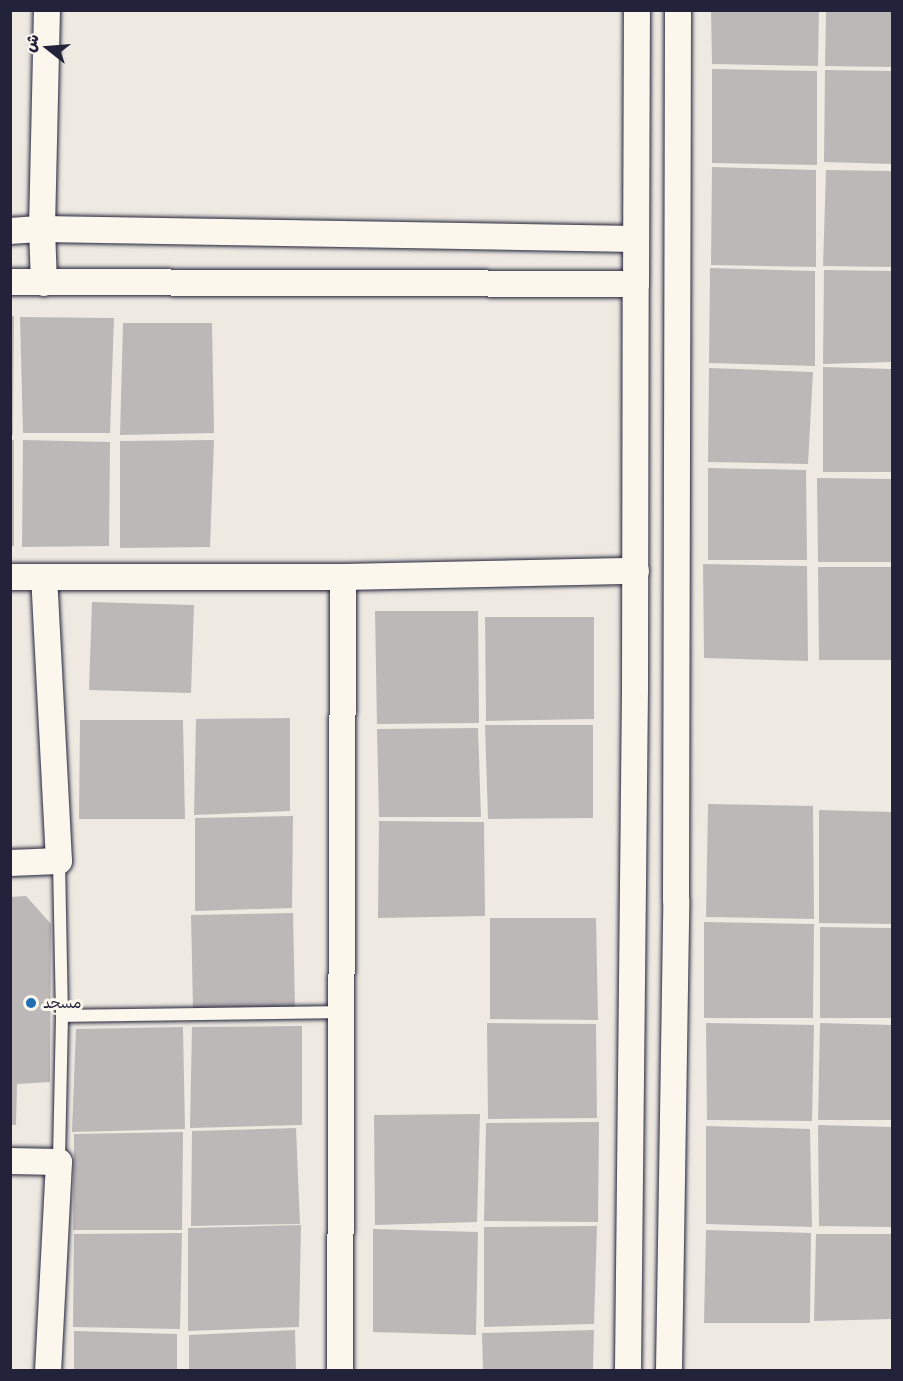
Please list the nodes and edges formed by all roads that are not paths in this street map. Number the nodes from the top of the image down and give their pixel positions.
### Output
1 (46, 10) edge
2 (637, 10) edge
3 (678, 10) edge
4 (42, 229) junction
5 (10, 231) edge
6 (636, 238) junction
7 (10, 282) edge
8 (44, 283) junction
9 (636, 284) junction
10 (636, 571) junction
11 (10, 577) edge
12 (343, 577) junction
13 (44, 578) junction
14 (58, 861) junction
15 (10, 862) edge
16 (341, 1012) junction
17 (62, 1016) junction
18 (10, 1161) edge
19 (59, 1162) junction
20 (48, 1371) edge
21 (340, 1371) edge
22 (628, 1371) edge
23 (669, 1371) edge

1 - 4 street
2 - 6 street
3 - 23 street
4 - 5 street
4 - 6 street
4 - 8 street
6 - 9 street
7 - 8 street
8 - 9 street
9 - 10 street
10 - 12 street
10 - 22 street
11 - 13 street
12 - 13 street
12 - 16 street
13 - 14 street
14 - 15 street
14 - 17 lane
16 - 17 lane
16 - 21 street
17 - 19 lane
18 - 19 street
19 - 20 street

